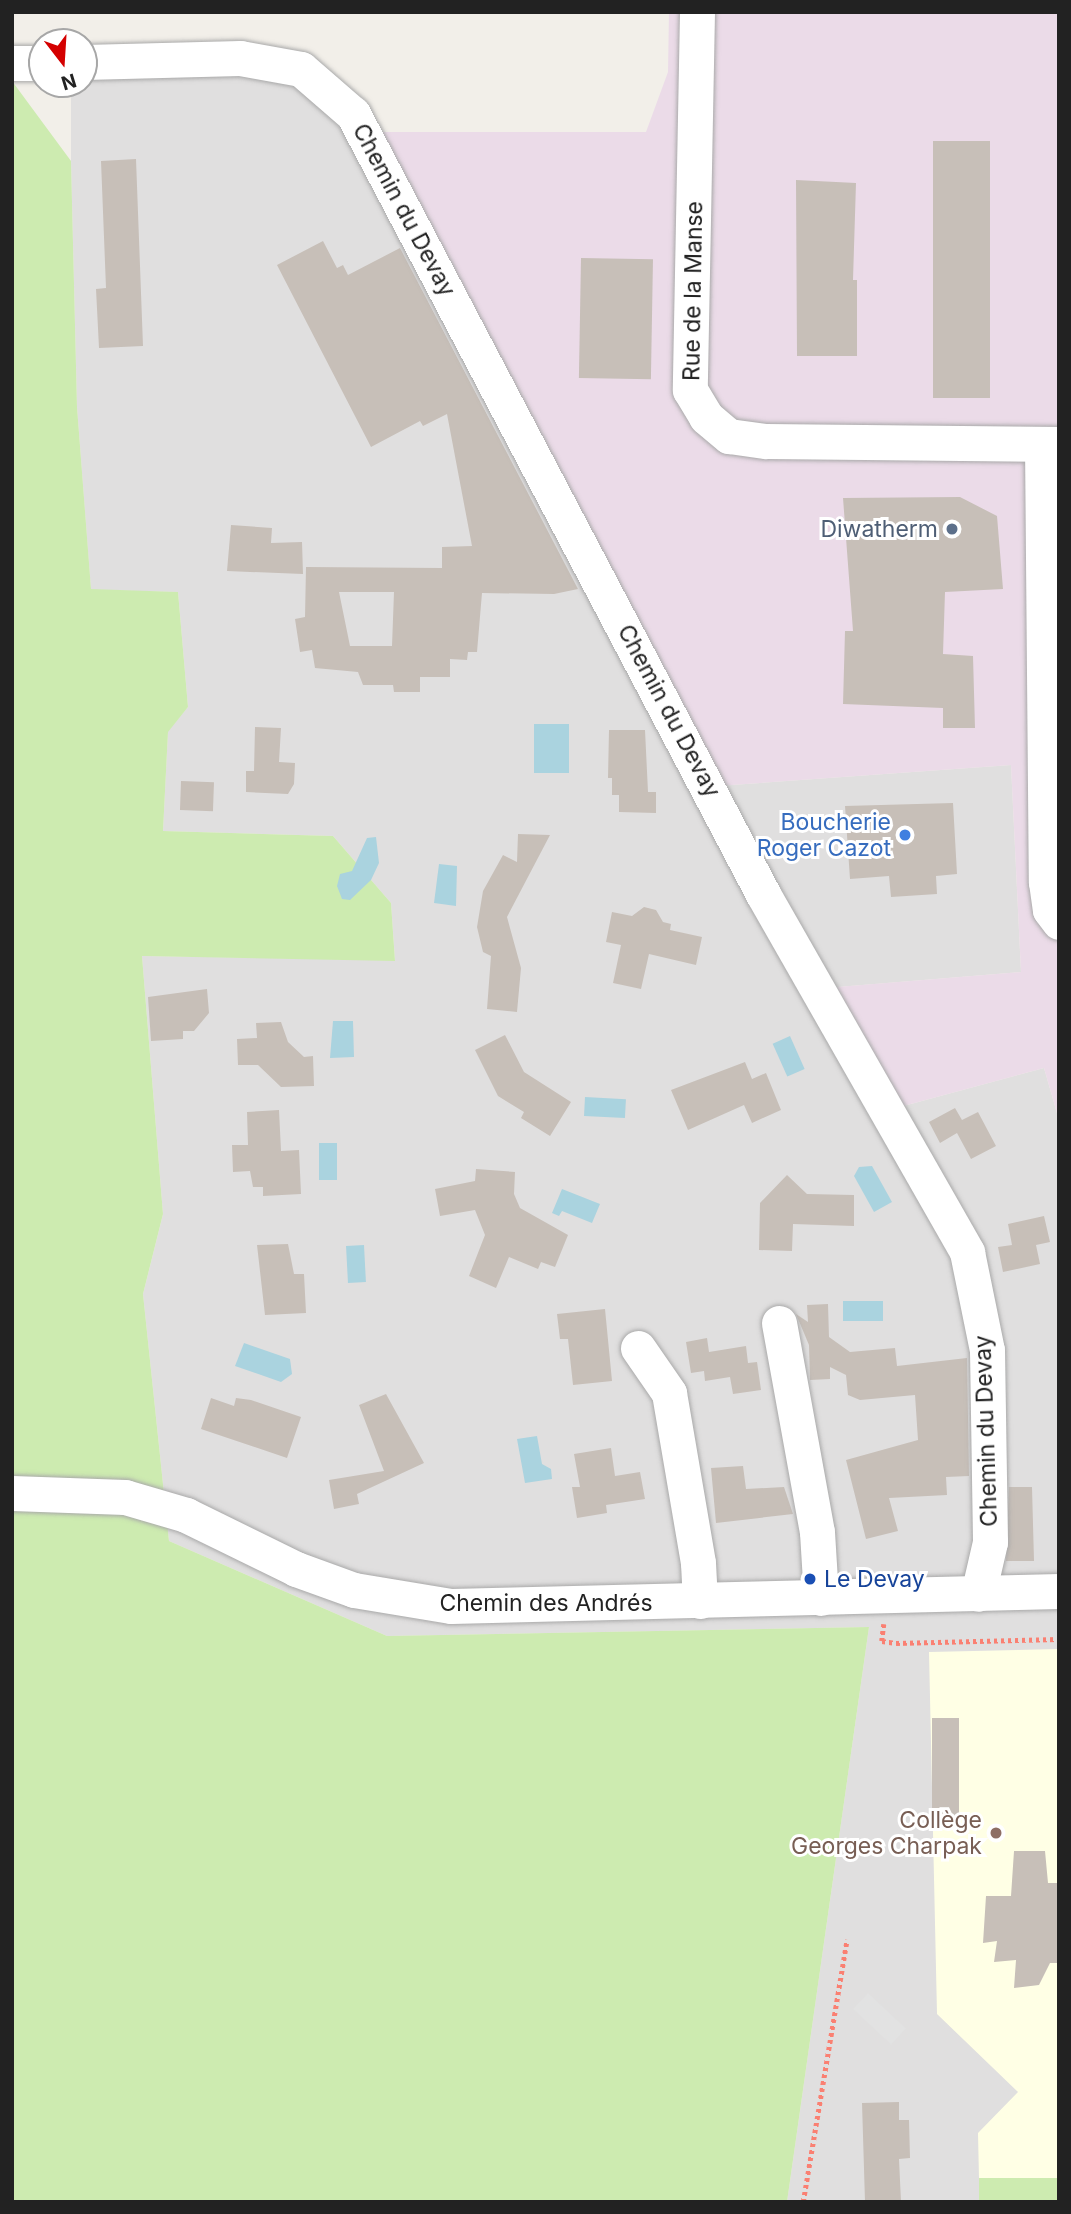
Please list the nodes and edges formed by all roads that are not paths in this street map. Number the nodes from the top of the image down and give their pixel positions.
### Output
1 (697, 12) edge
2 (98, 62) edge
3 (1050, 444) edge
4 (1059, 922) edge
5 (779, 1322) dead end
6 (638, 1348) dead end
7 (12, 1493) edge
8 (1059, 1591) edge
9 (978, 1594) junction
10 (821, 1598) junction
11 (699, 1601) junction

1 - 3 street, Rue de la Manse
2 - 9 street, Chemin du Devay
3 - 4 street
5 - 10 street
6 - 11 street
7 - 11 street, Chemin des Andrés
8 - 9 street, Chemin des Andrés
9 - 10 street, Chemin des Andrés
10 - 11 street, Chemin des Andrés

